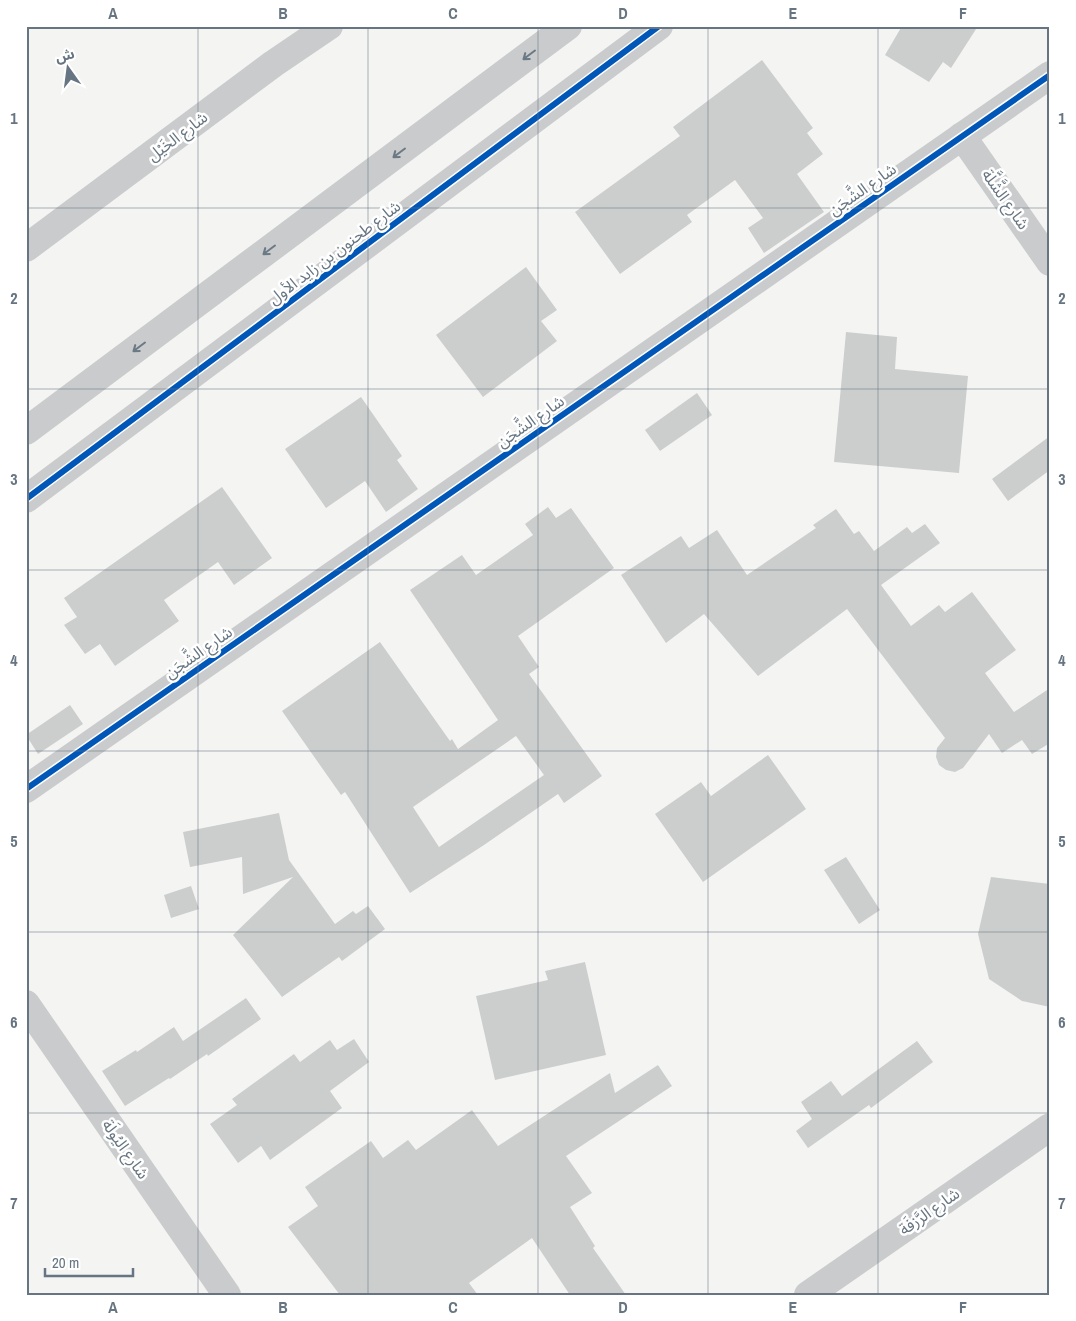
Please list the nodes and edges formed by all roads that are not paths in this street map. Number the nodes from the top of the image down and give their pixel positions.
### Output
1 (329, 26) edge
2 (568, 26) edge
3 (659, 26) edge
4 (1050, 75) edge
5 (962, 136) junction
6 (26, 248) edge
7 (1050, 262) edge
8 (26, 431) edge
9 (26, 499) edge
10 (26, 789) edge
11 (26, 1004) edge
12 (1050, 1127) edge
13 (227, 1295) edge
14 (808, 1295) edge

1 - 6 street, شارع الخَيْل
2 -> 8 street
3 - 9 street, شارع طحنون بن زايد الأول
4 - 5 street, شارع الشَّجَن
5 - 7 street, شارع الشَّلَّة
5 - 10 street, شارع الشَّجَن
11 - 13 street, شارع اليُولَة
12 - 14 street, شارع الرَّزفَة

